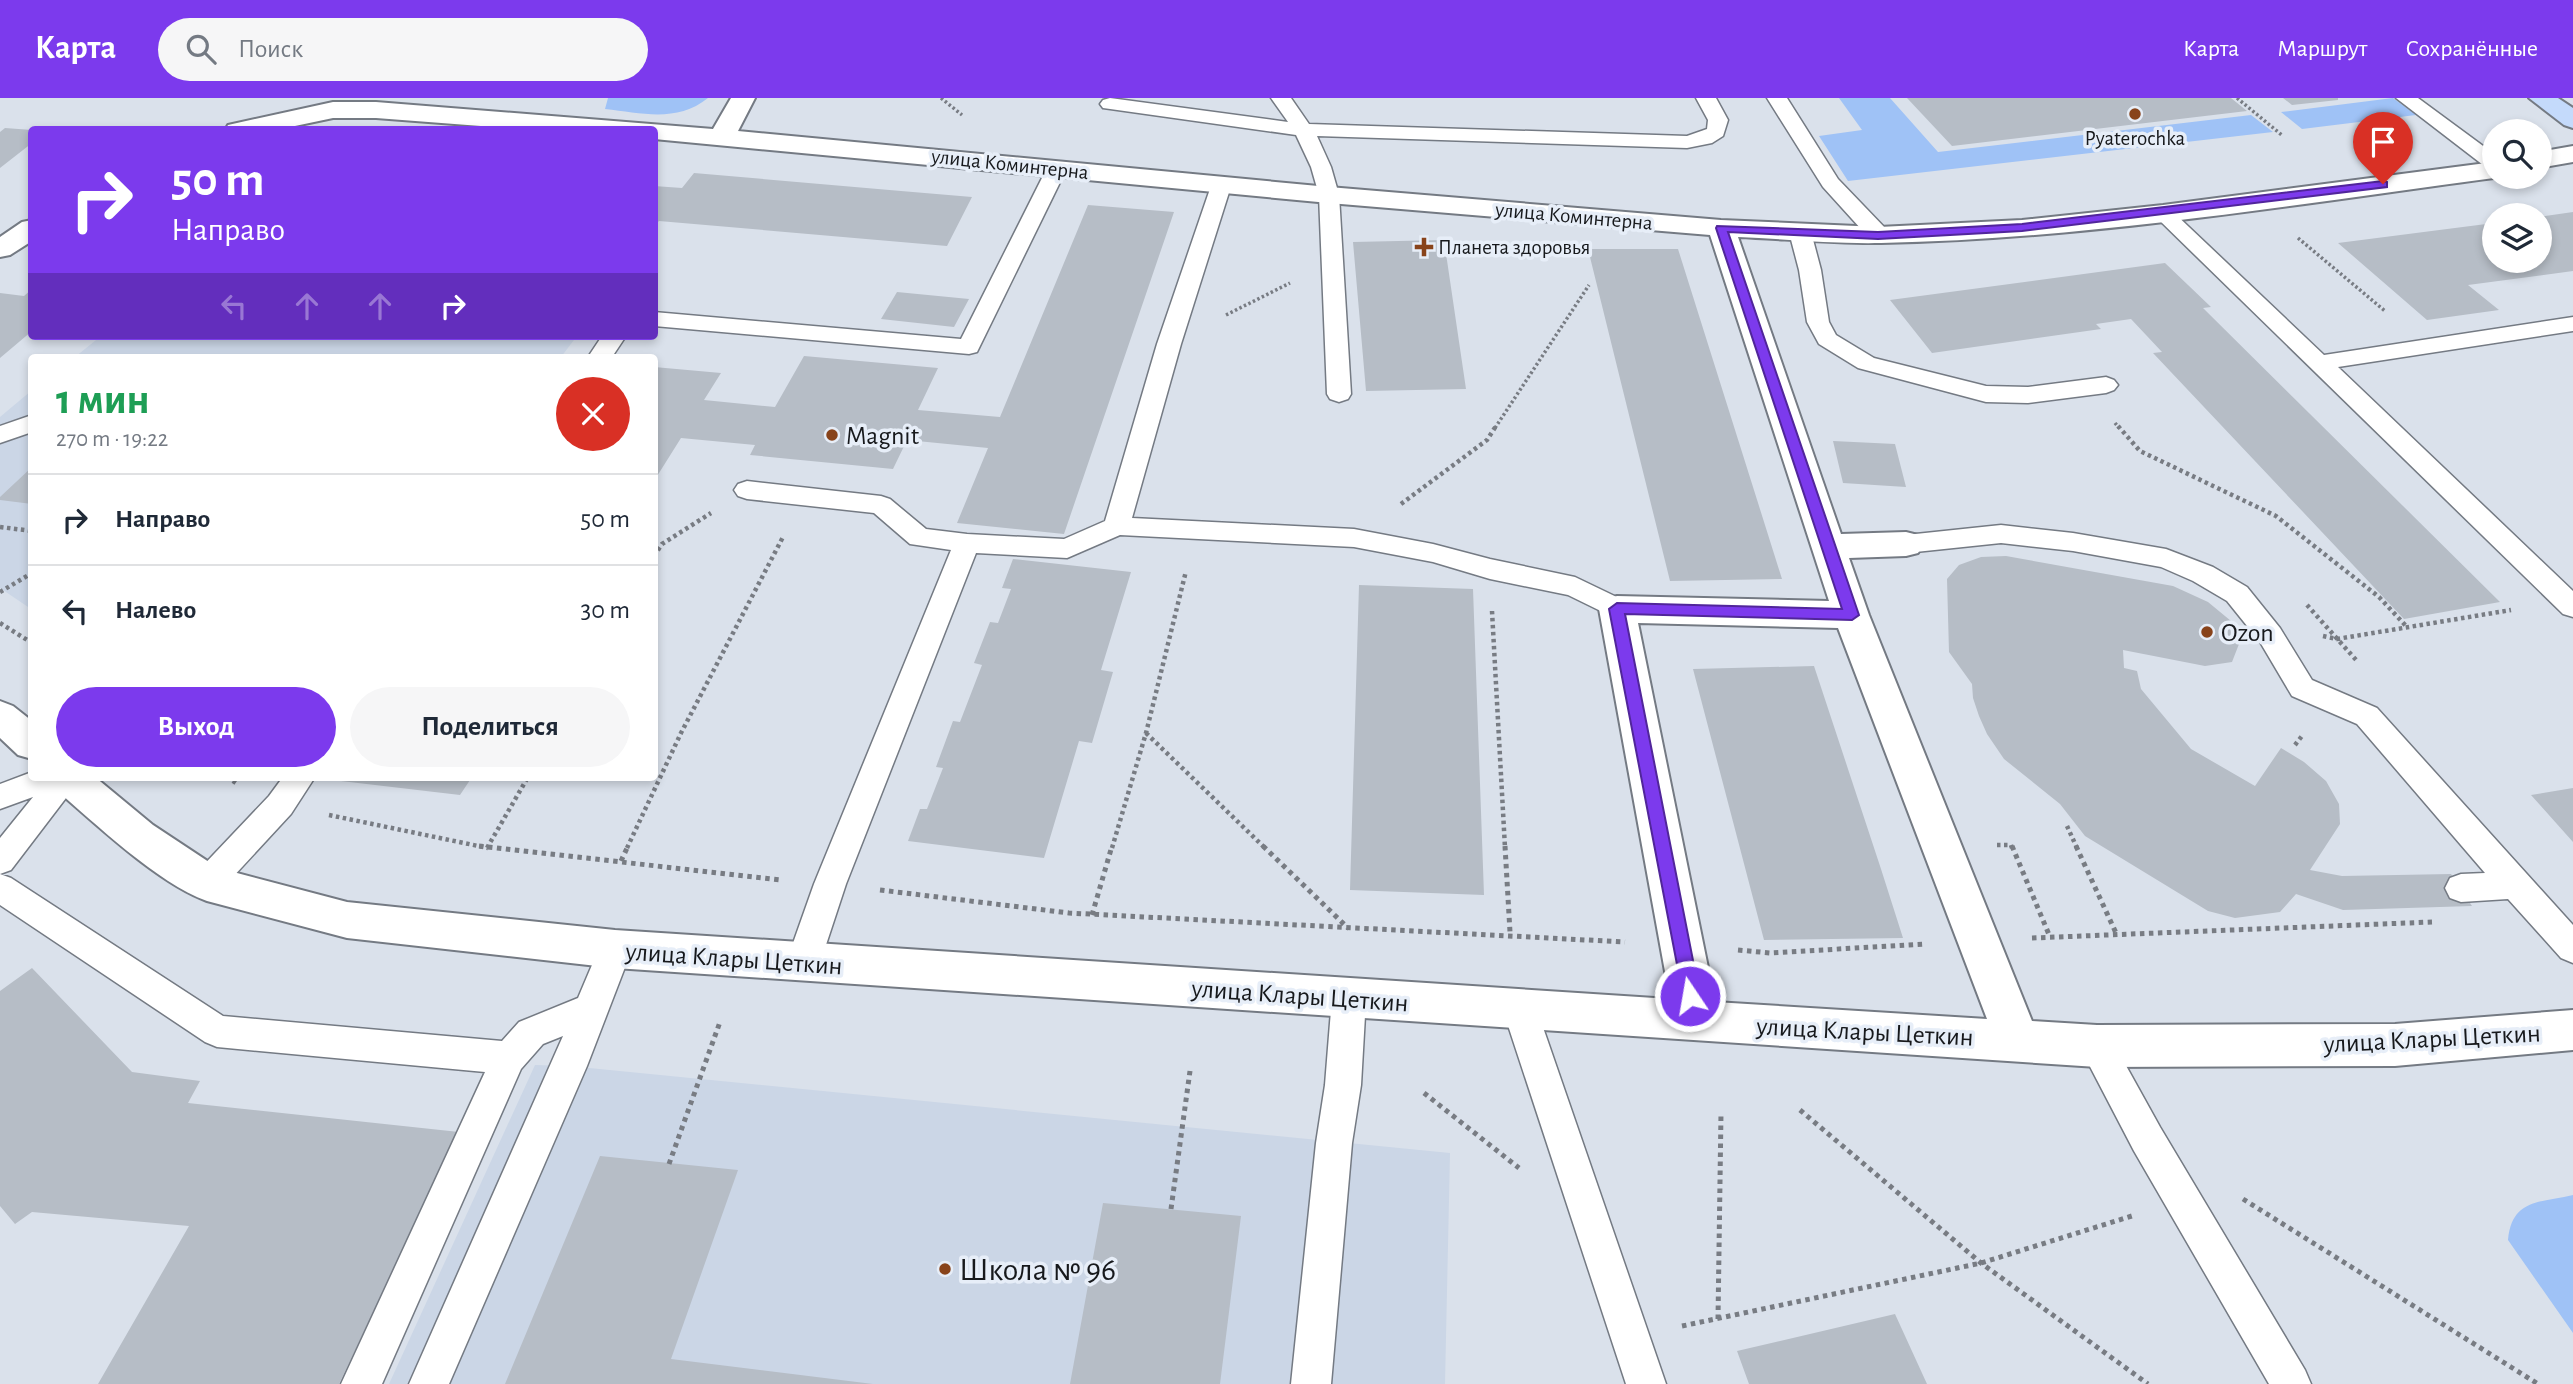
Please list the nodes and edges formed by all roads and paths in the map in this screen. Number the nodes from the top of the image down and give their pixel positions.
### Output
1 (743, 98) edge
2 (940, 98) edge
3 (1281, 98) edge
4 (1706, 98) edge
5 (1777, 98) edge
6 (2237, 98) edge
7 (2406, 98) edge
8 (2541, 98) edge
9 (334, 104) edge
10 (1110, 104) dead end
11 (962, 115) dead end
12 (2573, 120) edge
13 (252, 126) edge
14 (587, 126) edge
15 (1306, 130) junction
16 (658, 131) edge
17 (722, 136) junction
18 (2283, 136) dead end
19 (2573, 154) edge
20 (2482, 155) edge
21 (2552, 158) edge
22 (1057, 168) junction
23 (2482, 172) edge
24 (1221, 186) junction
25 (1329, 195) junction
26 (2163, 213) junction
27 (1721, 228) junction
28 (28, 231) edge
29 (1800, 232) junction
30 (1878, 235) junction
31 (0, 249) edge
32 (1331, 262) junction
33 (1589, 285) dead end
34 (658, 319) edge
35 (2573, 324) edge
36 (1169, 344) junction
37 (2318, 363) junction
38 (2095, 387) joint
39 (1339, 394) dead end
40 (28, 424) edge
41 (0, 435) edge
42 (747, 490) joint
43 (804, 497) junction
44 (1117, 526) junction
45 (0, 527) edge
46 (28, 530) edge
47 (1195, 531) junction
48 (1354, 538) junction
49 (967, 543) junction
50 (1906, 544) joint
51 (1827, 547) junction
52 (658, 550) edge
53 (1490, 569) junction
54 (28, 575) edge
55 (0, 592) edge
56 (2573, 607) edge
57 (1617, 609) junction
58 (1852, 615) junction
59 (2259, 621) junction
60 (0, 623) edge
61 (2407, 626) dead end
62 (2352, 635) dead end
63 (28, 640) edge
64 (0, 716) edge
65 (1146, 733) junction
66 (28, 740) edge
67 (42, 781) edge
68 (64, 781) edge
69 (72, 781) edge
70 (232, 781) edge
71 (297, 781) edge
72 (526, 781) edge
73 (0, 797) edge
74 (280, 805) junction
75 (2067, 826) dead end
76 (1986, 844) dead end
77 (487, 848) junction
78 (0, 861) edge
79 (621, 861) junction
80 (207, 883) junction
81 (830, 884) junction
82 (2515, 885) junction
83 (0, 888) edge
84 (2461, 888) dead end
85 (1092, 915) junction
86 (2443, 922) dead end
87 (1349, 929) junction
88 (1510, 932) junction
89 (2116, 933) junction
90 (2050, 937) junction
91 (1978, 941) junction
92 (1680, 946) junction
93 (2573, 948) edge
94 (615, 949) junction
95 (803, 963) junction
96 (1349, 998) junction
97 (591, 1009) junction
98 (1520, 1010) junction
99 (1696, 1020) junction
100 (720, 1022) dead end
101 (2573, 1030) edge
102 (2017, 1039) junction
103 (2097, 1045) junction
104 (509, 1058) junction
105 (1190, 1071) dead end
106 (1424, 1093) dead end
107 (1800, 1110) dead end
108 (1721, 1113) dead end
109 (669, 1164) dead end
110 (2242, 1199) dead end
111 (2185, 1200) junction
112 (1171, 1209) dead end
113 (1593, 1226) junction
114 (1981, 1263) junction
115 (1718, 1319) junction
116 (1674, 1327) dead end
117 (361, 1384) edge
118 (429, 1384) edge
119 (1311, 1384) edge
120 (1646, 1384) edge
121 (2148, 1384) edge
122 (2291, 1384) edge
123 (2538, 1384) edge

1 - 17 street
2 - 11 path
3 - 15 lane
4 - 15 lane
5 - 30 lane
6 - 18 path
7 - 20 lane
8 - 12 main road
9 - 13 street
9 - 14 street
10 - 15 lane
15 - 25 lane
16 - 17 street, улица Коминтерна
17 - 22 street, улица Коминтерна
19 - 21 street
22 - 24 street, улица Коминтерна
22 - 34 lane
23 - 26 street, улица Коминтерна
24 - 25 street, улица Коминтерна
24 - 36 lane
25 - 27 street, улица Коминтерна
25 - 32 lane
26 - 30 street, улица Коминтерна
26 - 37 lane
27 - 29 street, улица Коминтерна
27 - 51 street
28 - 31 street
29 - 30 street, улица Коминтерна
29 - 38 lane
32 - 36 path
32 - 39 lane
33 - 48 path
35 - 37 lane
36 - 44 lane
37 - 56 lane
38 - 61 path
40 - 41 lane
42 - 43 lane
42 - 52 path
43 - 49 lane
43 - 79 path
44 - 47 lane
44 - 49 lane
45 - 46 path
47 - 48 lane
47 - 65 path
48 - 53 lane
49 - 81 lane
50 - 51 street
50 - 59 lane
51 - 58 street
53 - 57 lane
53 - 88 path
54 - 55 path
57 - 58 street
57 - 92 street
58 - 91 street
59 - 62 path
59 - 82 lane
60 - 63 path
64 - 66 street
65 - 85 path
65 - 87 path
67 - 73 lane
68 - 78 lane
69 - 80 street, улица Клары Цеткин
70 - 74 path
71 - 74 lane
72 - 77 path
74 - 77 path
74 - 80 lane
75 - 89 path
76 - 90 path
77 - 79 path
79 - 81 path
80 - 94 street, улица Клары Цеткин
81 - 85 path
81 - 95 lane
82 - 84 lane
82 - 93 lane
83 - 104 lane
85 - 87 path
86 - 89 path
87 - 88 path
88 - 92 path
89 - 90 path
90 - 91 path
91 - 92 path
91 - 102 street
92 - 99 street
94 - 95 street, улица Клары Цеткин
94 - 97 lane
95 - 96 street, улица Клары Цеткин
96 - 98 street, улица Клары Цеткин
96 - 119 lane
97 - 104 lane
97 - 118 lane
98 - 99 street, улица Клары Цеткин
98 - 113 lane
99 - 102 street, улица Клары Цеткин
100 - 109 path
101 - 103 street, улица Клары Цеткин
102 - 103 street, улица Клары Цеткин
103 - 111 lane
104 - 117 lane
105 - 112 path
106 - 113 path
107 - 114 path
108 - 115 path
110 - 123 path
111 - 114 path
111 - 122 lane
113 - 120 lane
114 - 115 path
114 - 121 path
115 - 116 path

